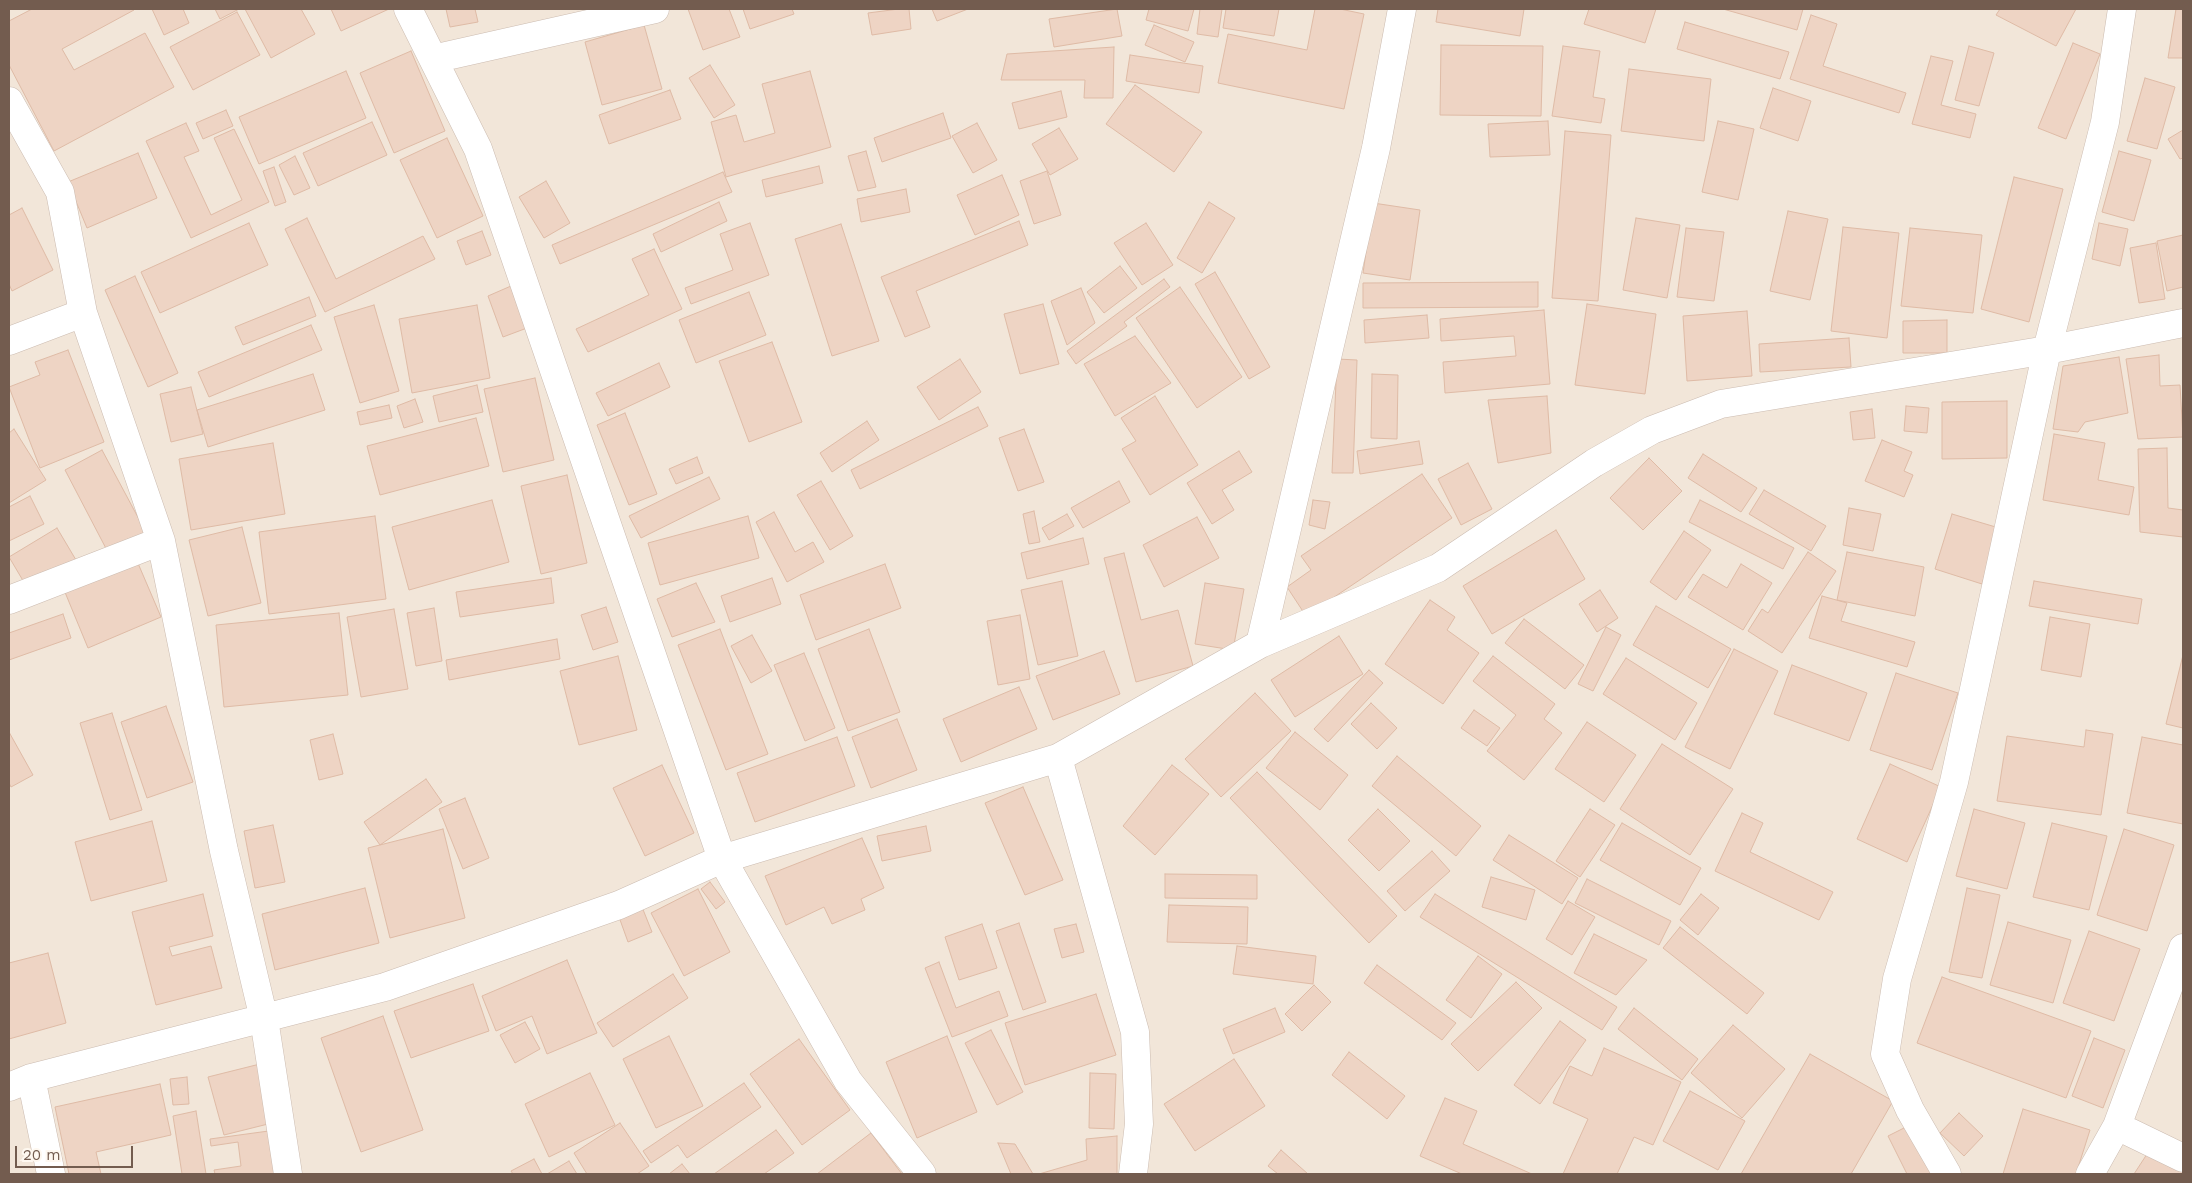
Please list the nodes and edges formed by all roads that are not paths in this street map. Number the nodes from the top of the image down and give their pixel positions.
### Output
1 (408, 9) edge
2 (655, 9) edge
3 (1402, 9) edge
4 (2122, 9) edge
5 (433, 59) junction
6 (9, 100) edge
7 (83, 313) junction
8 (2183, 323) edge
9 (9, 341) edge
10 (2047, 350) junction
11 (161, 541) junction
12 (9, 600) edge
13 (1260, 644) junction
14 (1058, 758) junction
15 (722, 859) junction
16 (2183, 948) edge
17 (264, 1019) junction
18 (20, 1082) edge
19 (2117, 1126) junction
20 (2183, 1158) edge
21 (51, 1174) edge
22 (288, 1174) edge
23 (922, 1174) edge
24 (1133, 1174) edge
25 (1947, 1174) edge
26 (2090, 1174) edge

1 - 5 street
2 - 5 street
3 - 13 street
4 - 10 street
5 - 15 street
6 - 7 street
7 - 9 street
7 - 11 street
8 - 10 street
10 - 13 street
10 - 25 street
11 - 12 street
11 - 17 street
13 - 14 street
14 - 15 street
14 - 24 street
15 - 17 street
15 - 23 street
16 - 19 street
17 - 18 street
17 - 22 street
18 - 21 street
19 - 20 street
19 - 26 street

